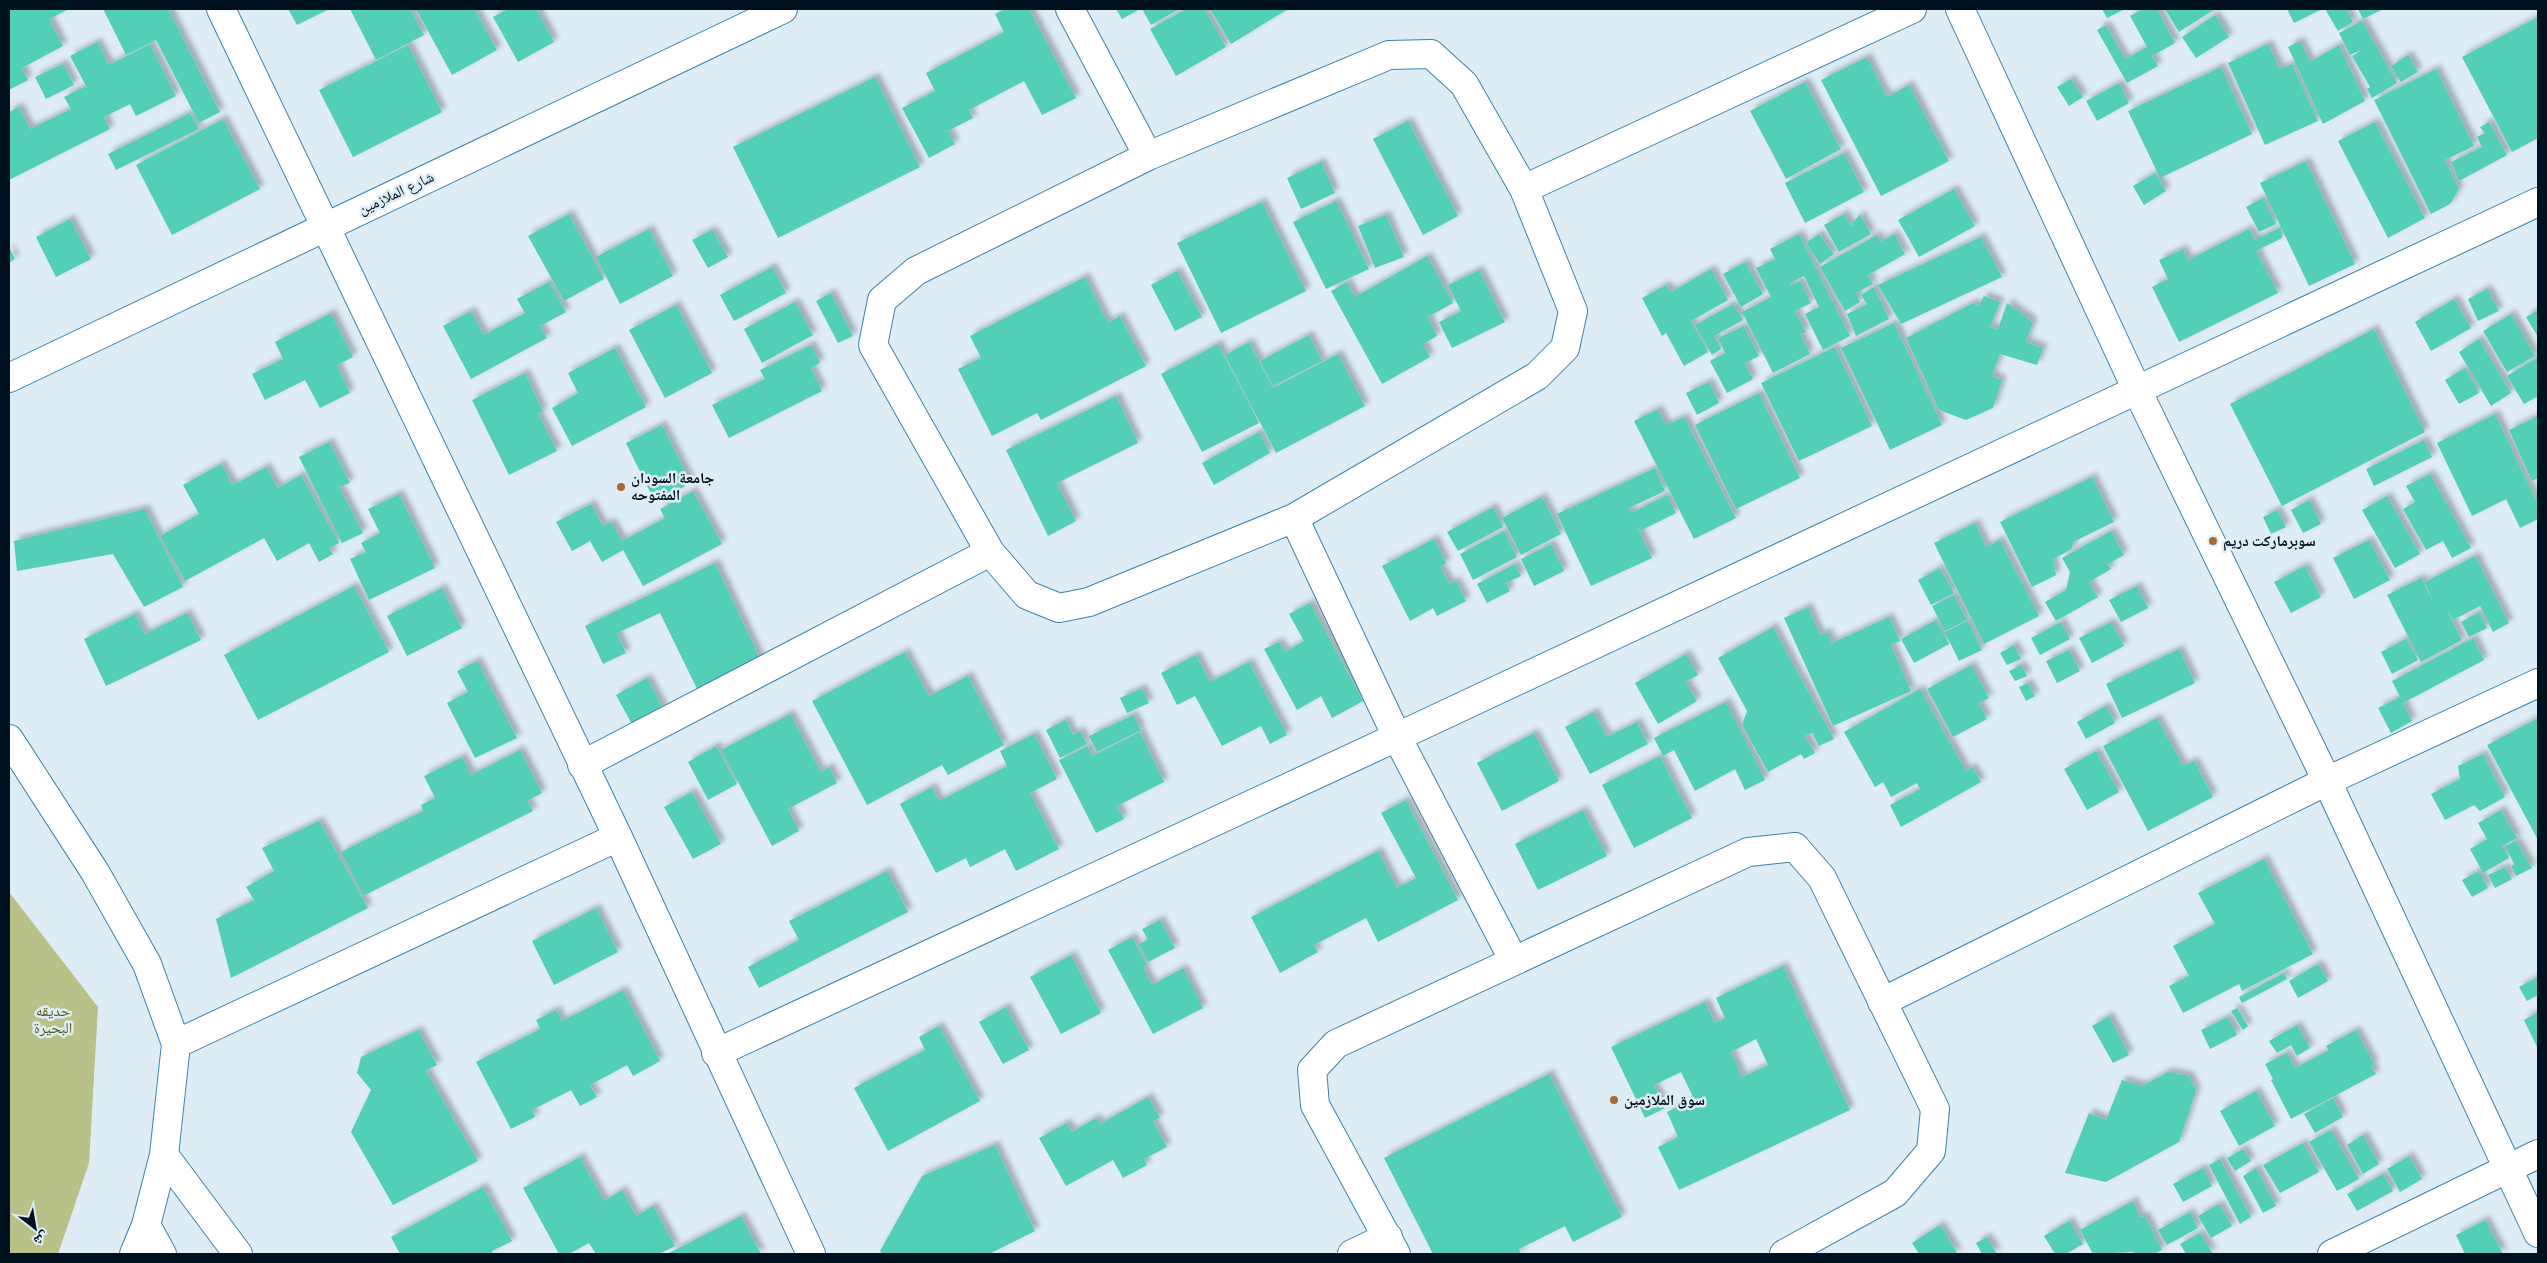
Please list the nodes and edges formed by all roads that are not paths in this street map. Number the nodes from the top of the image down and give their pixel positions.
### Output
1 (221, 9) edge
2 (783, 9) edge
3 (1070, 9) edge
4 (1912, 9) edge
5 (1960, 9) edge
6 (1148, 156) junction
7 (1524, 189) junction
8 (2538, 202) edge
9 (326, 226) junction
10 (9, 378) edge
11 (2138, 390) junction
12 (1294, 518) junction
13 (990, 552) junction
14 (2538, 683) edge
15 (1397, 737) junction
16 (9, 739) edge
17 (582, 765) junction
18 (2327, 781) junction
19 (618, 837) junction
20 (1514, 961) junction
21 (1882, 1002) junction
22 (176, 1044) junction
23 (716, 1053) junction
24 (2538, 1154) edge
25 (164, 1155) junction
26 (2508, 1169) junction
27 (146, 1225) junction
28 (2538, 1233) edge
29 (1392, 1246) edge
30 (134, 1254) edge
31 (162, 1254) edge
32 (238, 1254) edge
33 (811, 1254) edge
34 (1352, 1254) edge
35 (1784, 1254) edge
36 (2332, 1254) edge

1 - 9 street
2 - 9 street, شارع الملازمين
3 - 6 street
4 - 7 street
5 - 11 street
6 - 7 street
6 - 13 street
7 - 12 street
8 - 11 street
9 - 10 street, شارع الملازمين
9 - 17 street
11 - 15 street
11 - 18 street
12 - 13 street
12 - 15 street
13 - 17 street
14 - 18 street
15 - 20 street
15 - 23 street
16 - 22 street
17 - 19 street
18 - 21 street
18 - 26 street
19 - 22 street
19 - 23 street
20 - 21 street
20 - 29 street
21 - 35 street
22 - 25 street
23 - 33 street
24 - 26 street
25 - 27 street
25 - 32 street
26 - 28 street
26 - 36 street
27 - 30 street
27 - 31 street
29 - 34 street

